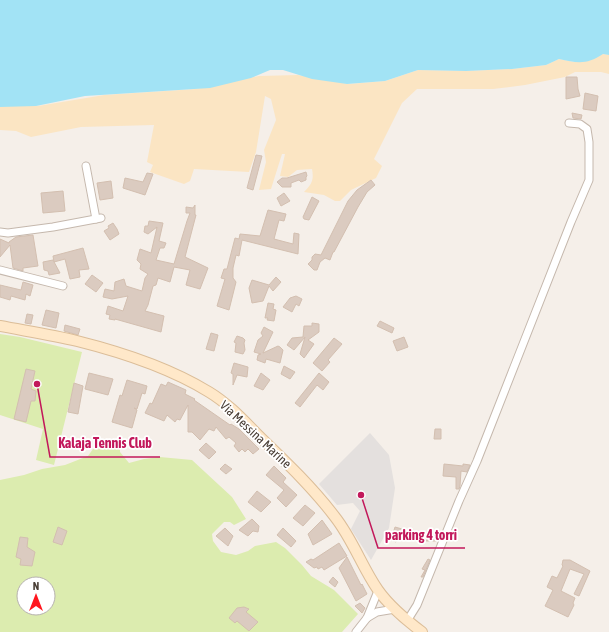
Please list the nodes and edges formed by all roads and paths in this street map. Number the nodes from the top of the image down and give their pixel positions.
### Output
1 (569, 123) dead end
2 (86, 166) dead end
3 (0, 232) edge
4 (0, 270) edge
5 (63, 286) dead end
6 (0, 326) edge
7 (378, 591) junction
8 (395, 609) junction
9 (367, 618) junction
10 (407, 621) junction
11 (356, 632) edge
12 (422, 632) edge

1 - 10 street
2 - 3 street
4 - 5 street
6 - 7 main road, Via Messina Marine
7 - 8 main road, Via Messina Marine
7 - 9 street
8 - 9 street
8 - 10 main road, Via Messina Marine
9 - 11 street
10 - 12 main road, Via Messina Marine

